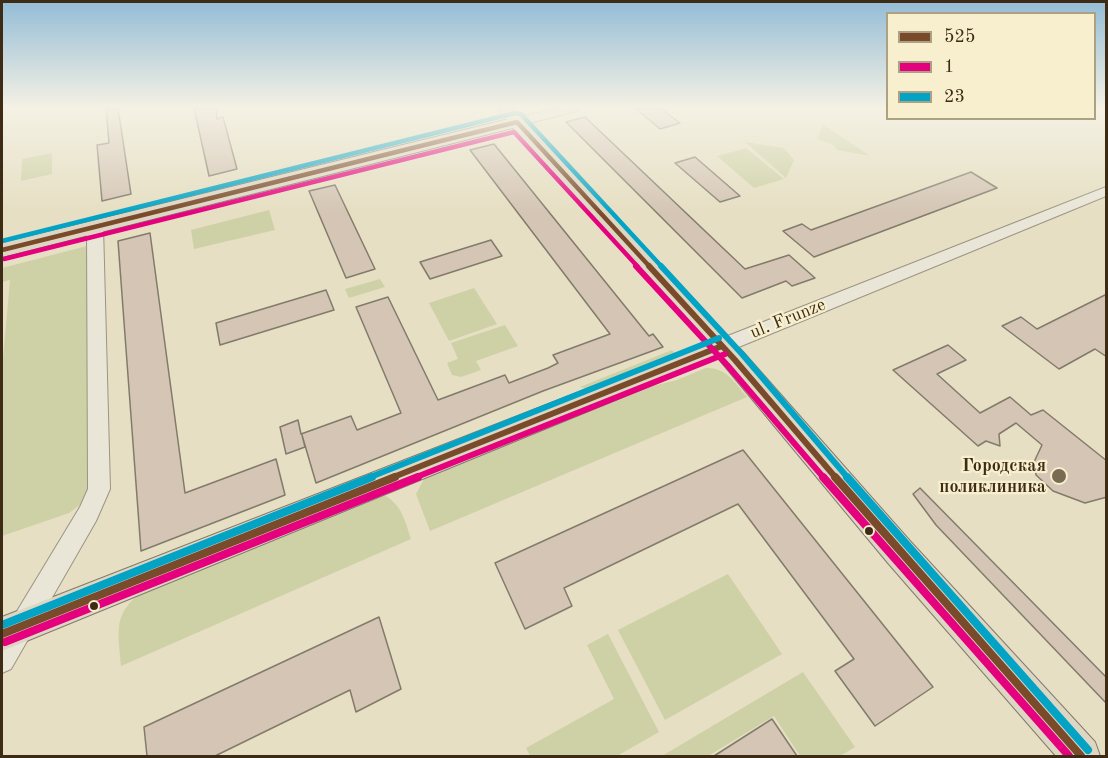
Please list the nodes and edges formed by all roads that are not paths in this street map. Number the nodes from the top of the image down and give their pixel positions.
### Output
1 (404, 143) edge
2 (536, 143) edge
3 (1107, 191) edge
4 (95, 226) junction
5 (2, 250) edge
6 (722, 346) junction
7 (12, 630) edge
8 (2, 660) edge
9 (1081, 756) edge

1 - 4 main road
2 - 6 main road
3 - 6 street, ul. Frunze
4 - 5 main road
4 - 7 street
6 - 7 main road, ul. Frunze
6 - 9 main road
7 - 8 street

